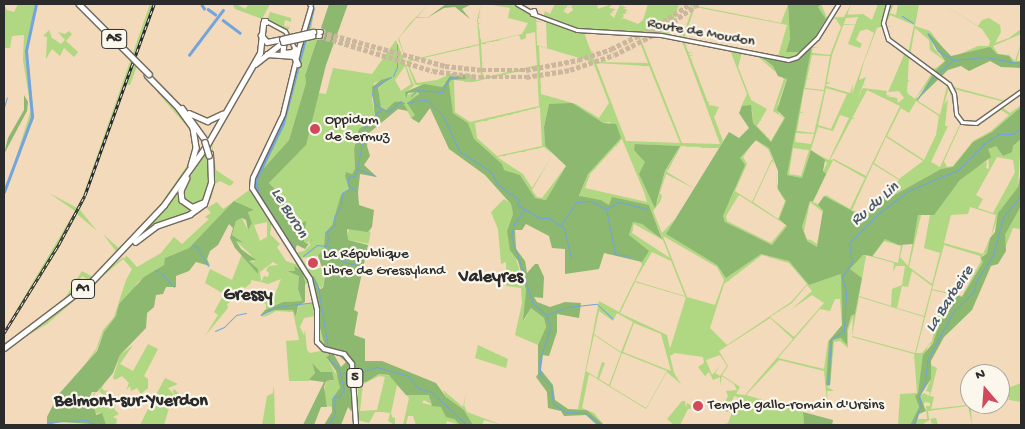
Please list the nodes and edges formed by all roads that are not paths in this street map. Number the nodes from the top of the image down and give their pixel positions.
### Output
1 (78, 4) edge
2 (517, 4) edge
3 (838, 4) edge
4 (888, 4) edge
5 (311, 5) edge
6 (265, 23) junction
7 (312, 34) junction
8 (321, 34) tunnel mouth
9 (283, 41) junction
10 (295, 52) junction
11 (287, 56) junction
12 (298, 63) junction
13 (251, 67) junction
14 (1021, 91) edge
15 (172, 98) junction
16 (231, 103) junction
17 (210, 155) junction
18 (188, 174) junction
19 (132, 245) junction
20 (33, 329) junction
21 (4, 350) edge
22 (356, 425) edge

1 - 15 highway, A5, bridge
1 - 15 highway, A5, bridge
2 - 3 main road, Route de Moudon
4 - 14 main road
5 - 10 main road
6 - 9 highway
6 - 10 main road
6 - 13 highway
7 - 8 highway
7 - 9 highway, bridge
7 - 9 highway, bridge
9 - 10 highway
9 - 13 highway, A1
10 - 11 highway
10 - 12 main road
11 - 12 highway
11 - 13 highway
12 - 22 main road, 5
13 - 16 highway, A1
13 - 18 highway, A1
15 - 16 highway
15 - 17 highway, A5, bridge
15 - 18 highway, A5
16 - 18 highway, A1
17 - 18 highway
17 - 19 highway, A5
18 - 19 highway, A1
18 - 20 highway, A1
19 - 20 highway, A1
20 - 21 highway, A1

